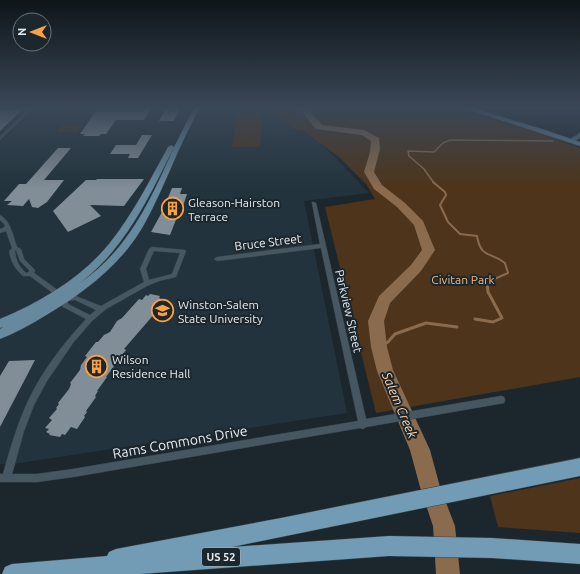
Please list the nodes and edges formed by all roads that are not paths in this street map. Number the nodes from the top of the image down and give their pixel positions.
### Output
1 (178, 135) edge
2 (184, 135) edge
3 (565, 135) edge
4 (567, 135) edge
5 (577, 138) edge
6 (580, 144) edge
7 (314, 203) dead end
8 (0, 217) edge
9 (8, 228) junction
10 (0, 231) edge
11 (323, 246) junction
12 (15, 248) junction
13 (20, 255) junction
14 (13, 259) junction
15 (217, 259) dead end
16 (31, 274) junction
17 (147, 283) junction
18 (57, 293) junction
19 (65, 299) junction
20 (101, 309) junction
21 (91, 319) junction
22 (0, 324) edge
23 (0, 334) edge
24 (501, 400) dead end
25 (363, 424) junction
26 (580, 467) edge
27 (3, 478) edge
28 (580, 554) edge
29 (53, 570) junction
30 (12, 574) edge

1 - 18 main road
2 - 19 main road
3 - 5 main road
4 - 5 main road
5 - 6 main road
7 - 11 street, Parkview Street
8 - 9 street
9 - 10 street
9 - 12 street
11 - 15 street, Bruce Street
11 - 25 street, Parkview Street
12 - 13 street
12 - 14 street
13 - 14 street
13 - 16 street
14 - 16 street
16 - 18 street
17 - 17 street
17 - 20 street
18 - 19 street
18 - 22 main road
19 - 20 street
19 - 21 street
19 - 23 main road
20 - 21 street
21 - 27 street
24 - 25 street, Rams Commons Drive
25 - 27 street, Rams Commons Drive
26 - 29 highway
28 - 29 highway, US 52
29 - 30 highway, US 52

